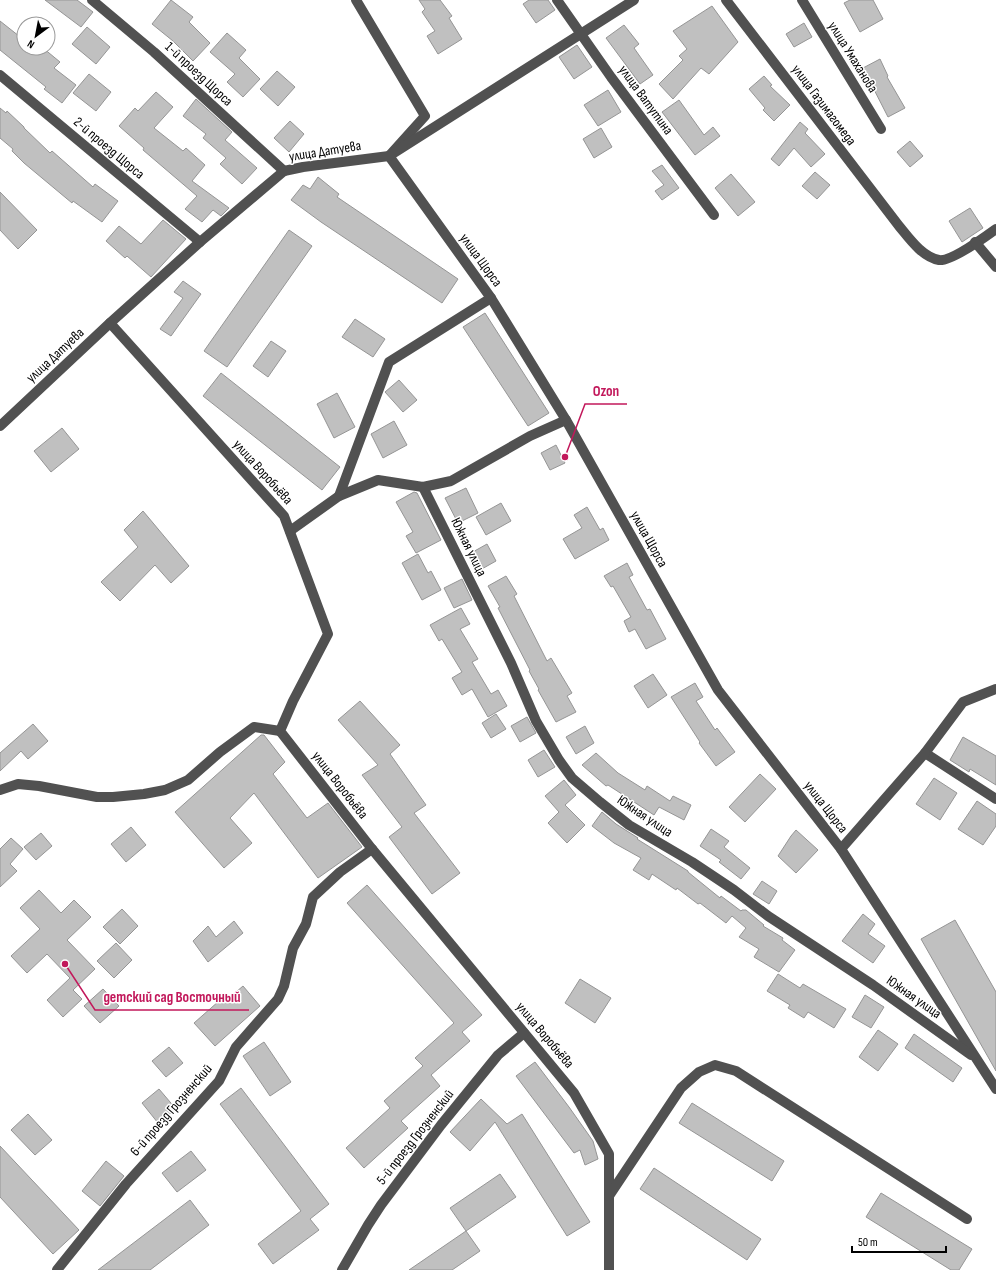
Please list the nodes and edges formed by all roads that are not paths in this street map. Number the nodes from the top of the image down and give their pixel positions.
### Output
1 (92, 0) edge
2 (356, 0) edge
3 (557, 0) edge
4 (634, 0) edge
5 (726, 0) edge
6 (802, 0) edge
7 (581, 34) junction
8 (0, 75) edge
9 (881, 129) dead end
10 (389, 156) junction
11 (284, 171) junction
12 (714, 215) dead end
13 (996, 229) edge
14 (200, 242) junction
15 (975, 242) junction
16 (996, 267) edge
17 (491, 298) junction
18 (110, 323) junction
19 (566, 420) junction
20 (0, 426) edge
21 (423, 487) junction
22 (339, 496) junction
23 (290, 531) junction
24 (996, 689) edge
25 (280, 731) junction
26 (925, 753) junction
27 (0, 790) edge
28 (996, 799) edge
29 (372, 849) junction
30 (841, 849) junction
31 (524, 1033) junction
32 (976, 1058) junction
33 (996, 1089) edge
34 (609, 1196) junction
35 (967, 1219) dead end
36 (57, 1270) edge
37 (342, 1270) edge
38 (609, 1270) edge

1 - 11 street, 1-й проезд Щорса
2 - 10 street
3 - 7 street, улица Ватутина
4 - 7 street, улица Датуева
5 - 15 street, улица Газимагомеда
6 - 9 street, улица Умаханова
7 - 10 street, улица Датуева
7 - 12 street, улица Ватутина
8 - 14 street, 2-й проезд Щорса
10 - 11 street, улица Датуева
10 - 17 street, улица Щорса
11 - 14 street, улица Датуева
13 - 15 street, улица Газимагомеда
14 - 18 street, улица Датуева
15 - 16 street
17 - 19 street, улица Щорса
17 - 22 street
18 - 20 street, улица Датуева
18 - 23 street, улица Воробьёва
19 - 21 street
19 - 30 street, улица Щорса
21 - 22 street
21 - 32 street, Южная улица
22 - 23 street
23 - 25 street, улица Воробьёва
24 - 26 street
25 - 27 street
25 - 29 street, улица Воробьёва
26 - 28 street
26 - 30 street
29 - 31 street, улица Воробьёва
29 - 36 street, 6-й проезд Грозненский
30 - 32 street, улица Щорса
31 - 34 street, улица Воробьёва
31 - 37 street, 5-й проезд Грозненский
32 - 33 street, улица Щорса
34 - 35 street
34 - 38 street, улица Воробьёва

